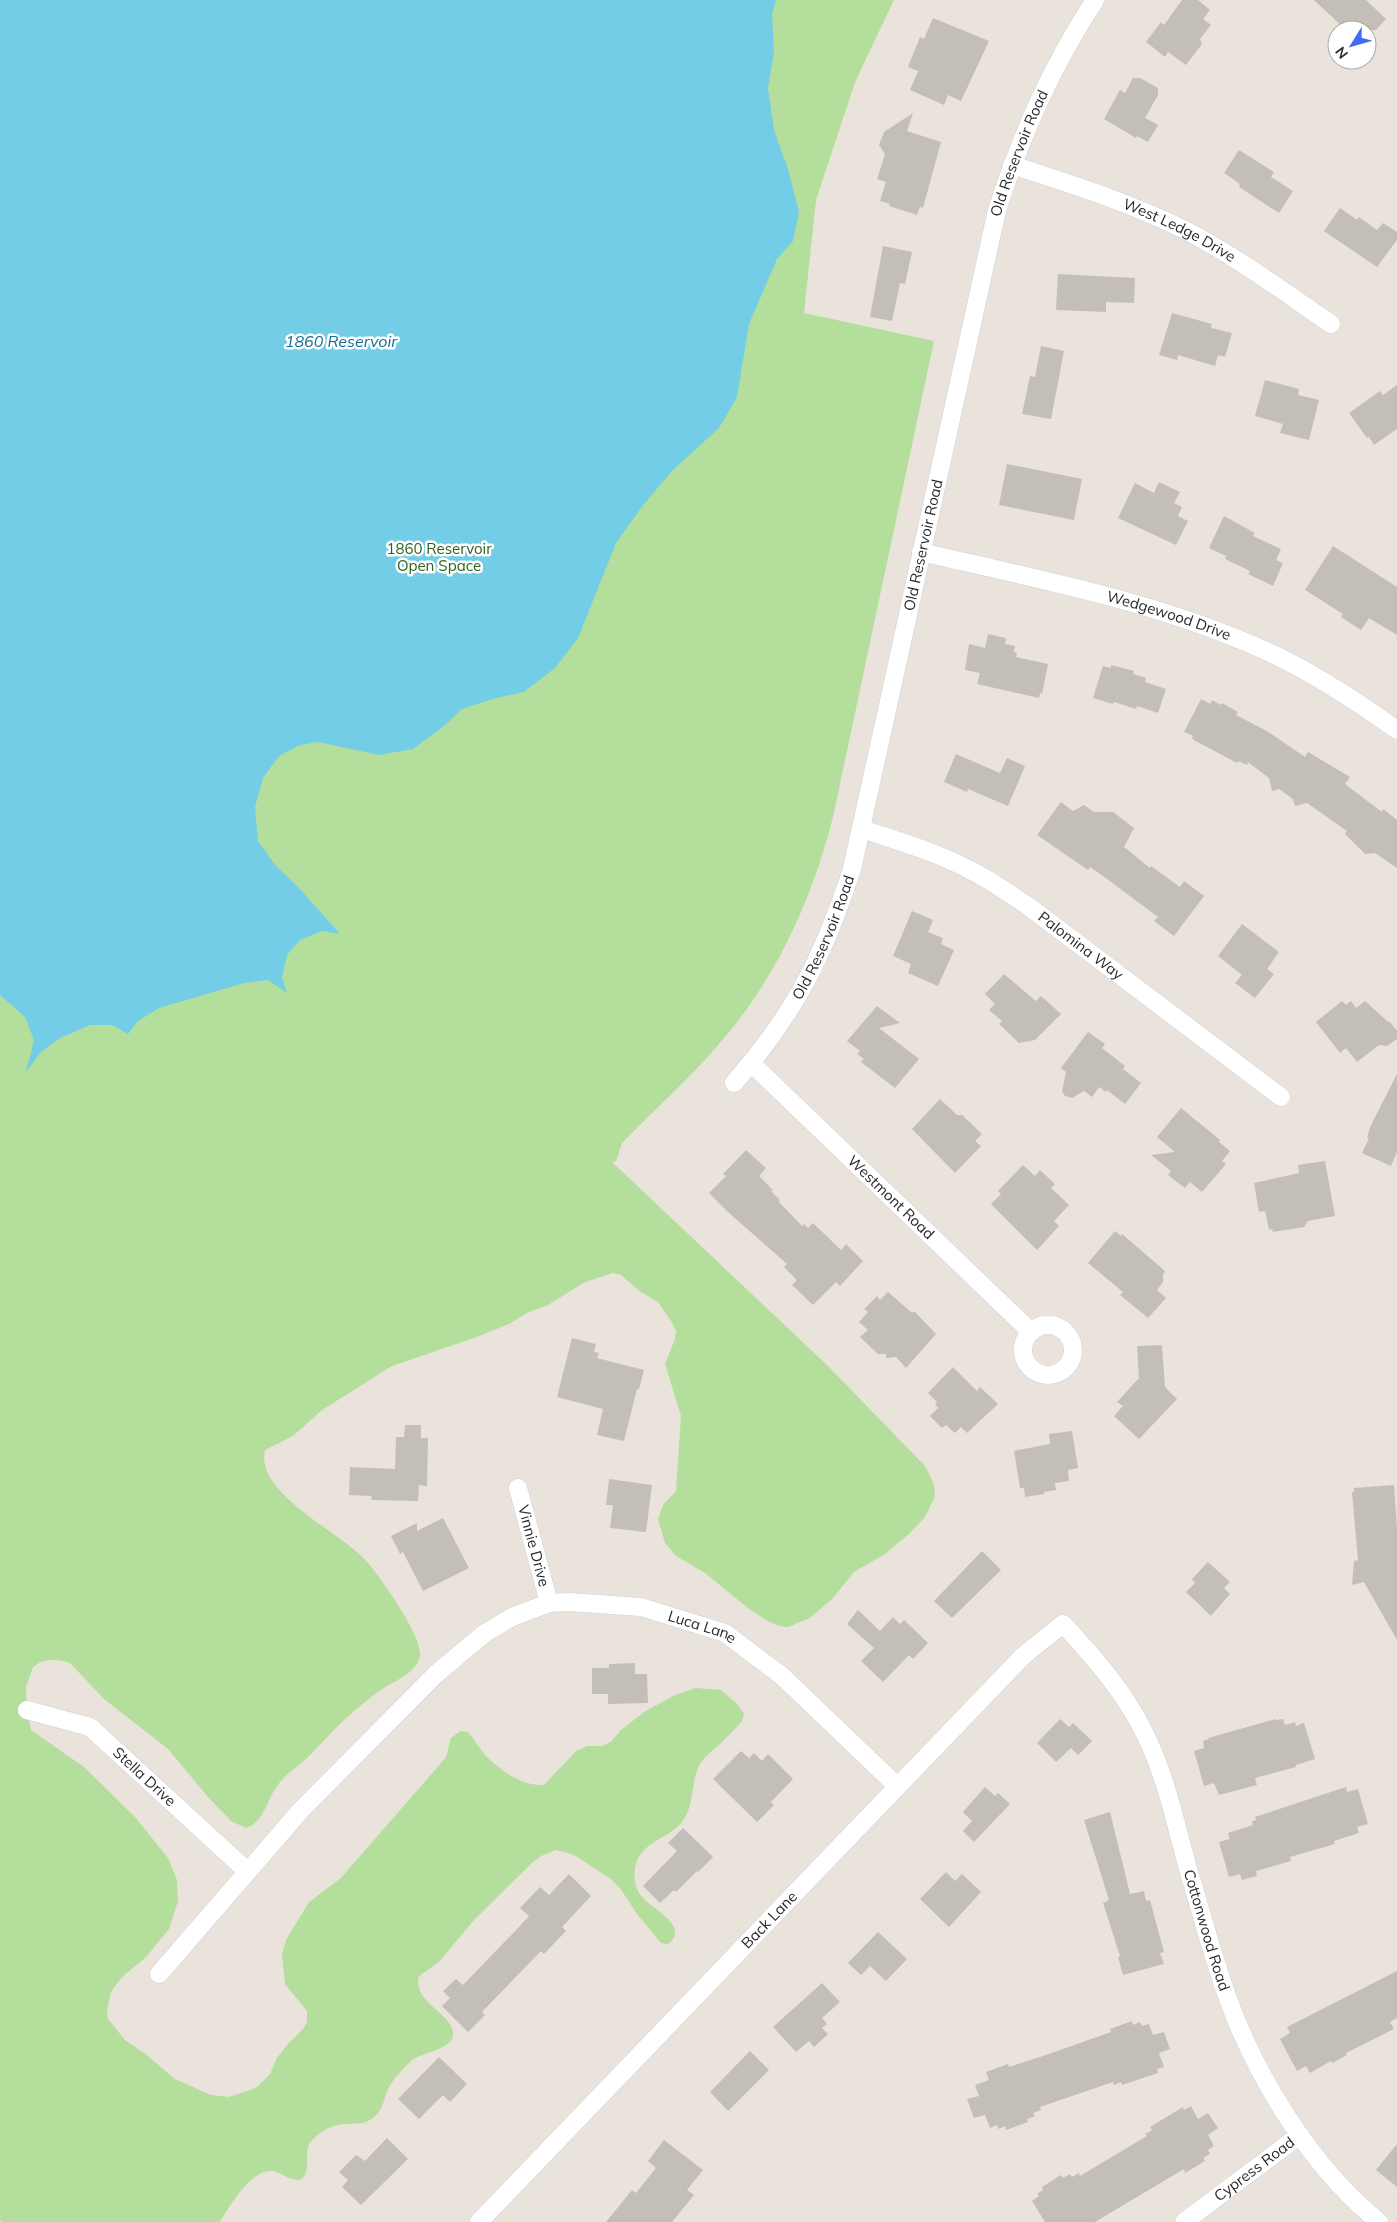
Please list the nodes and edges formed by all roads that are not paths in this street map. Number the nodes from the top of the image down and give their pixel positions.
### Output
1 (1095, 0) edge
2 (1012, 166) junction
3 (1331, 324) dead end
4 (921, 552) junction
5 (1397, 730) edge
6 (862, 830) junction
7 (751, 1063) junction
8 (734, 1083) dead end
9 (1281, 1096) dead end
10 (1031, 1332) dead end
11 (518, 1488) dead end
12 (549, 1603) junction
13 (1064, 1624) joint
14 (27, 1710) dead end
15 (897, 1786) junction
16 (247, 1871) junction
17 (159, 1974) dead end
18 (1300, 2135) junction
19 (479, 2222) edge
20 (1184, 2222) edge
21 (1379, 2222) edge

1 - 2 street, Old Reservoir Road
2 - 3 street, West Ledge Drive
2 - 4 street, Old Reservoir Road
4 - 5 street, Wedgewood Drive
4 - 6 street, Old Reservoir Road
6 - 7 street, Old Reservoir Road
6 - 9 street, Palomina Way
7 - 8 street, Old Reservoir Road
7 - 10 street, Westmont Road
11 - 12 street, Vinnie Drive
12 - 15 street, Luca Lane
12 - 16 street, Luca Lane
13 - 15 street, Back Lane
13 - 18 street, Cottonwood Road
14 - 16 street, Stella Drive
15 - 19 street, Back Lane
16 - 17 street, Luca Lane
18 - 20 street, Cypress Road
18 - 21 street, Cottonwood Road

